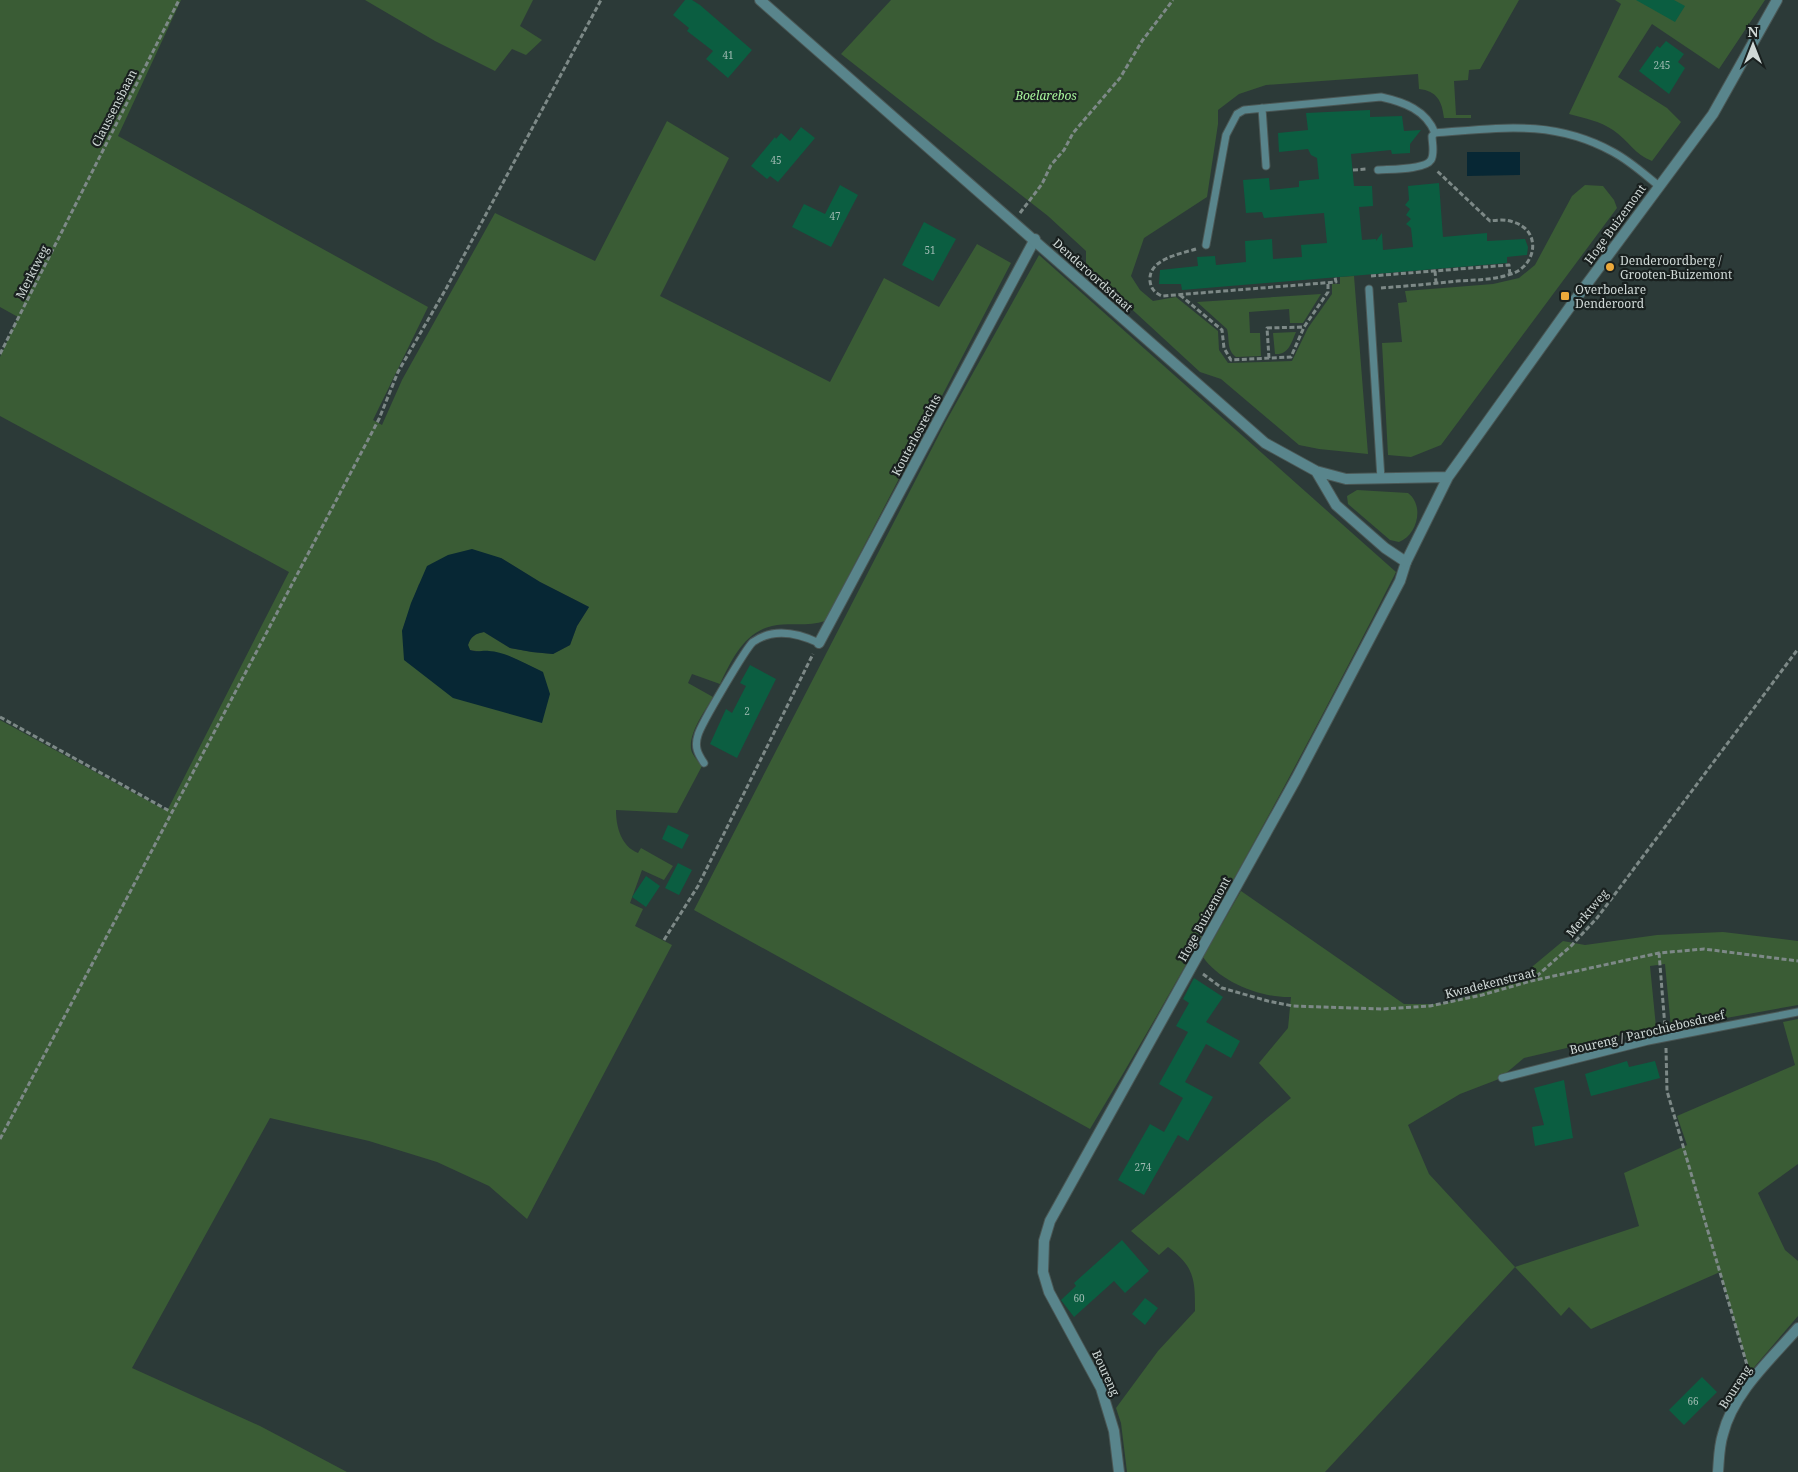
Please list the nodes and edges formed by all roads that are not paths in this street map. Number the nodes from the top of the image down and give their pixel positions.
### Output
1 (760, 0) edge
2 (1777, 0) edge
3 (1262, 108) junction
4 (1435, 133) junction
5 (1266, 166) dead end
6 (1378, 170) dead end
7 (1659, 186) junction
8 (1035, 239) junction
9 (1206, 245) road end
10 (1369, 289) road end
11 (1316, 471) junction
12 (1448, 477) junction
13 (1381, 480) junction
14 (1406, 562) junction
15 (819, 643) joint
16 (704, 764) dead end
17 (1798, 1012) edge
18 (1502, 1078) dead end
19 (1049, 1292) joint
20 (1798, 1328) edge
21 (1119, 1472) edge
22 (1718, 1472) edge

1 - 8 street, Denderoordstraat
2 - 7 street, Hoge Buizemont
3 - 4 lane
3 - 5 lane
3 - 9 lane
4 - 6 lane
4 - 7 lane
7 - 12 street, Hoge Buizemont
8 - 11 street, Denderoordstraat
8 - 15 street, Kouterlosrechts
10 - 13 lane
11 - 13 street, Denderoordstraat
11 - 14 street
12 - 13 street, Denderoordstraat
12 - 14 street, Hoge Buizemont
14 - 19 street, Hoge Buizemont
15 - 16 lane
17 - 18 lane, Boureng / Parochiebosdreef
19 - 21 street, Boureng
20 - 22 street, Boureng

